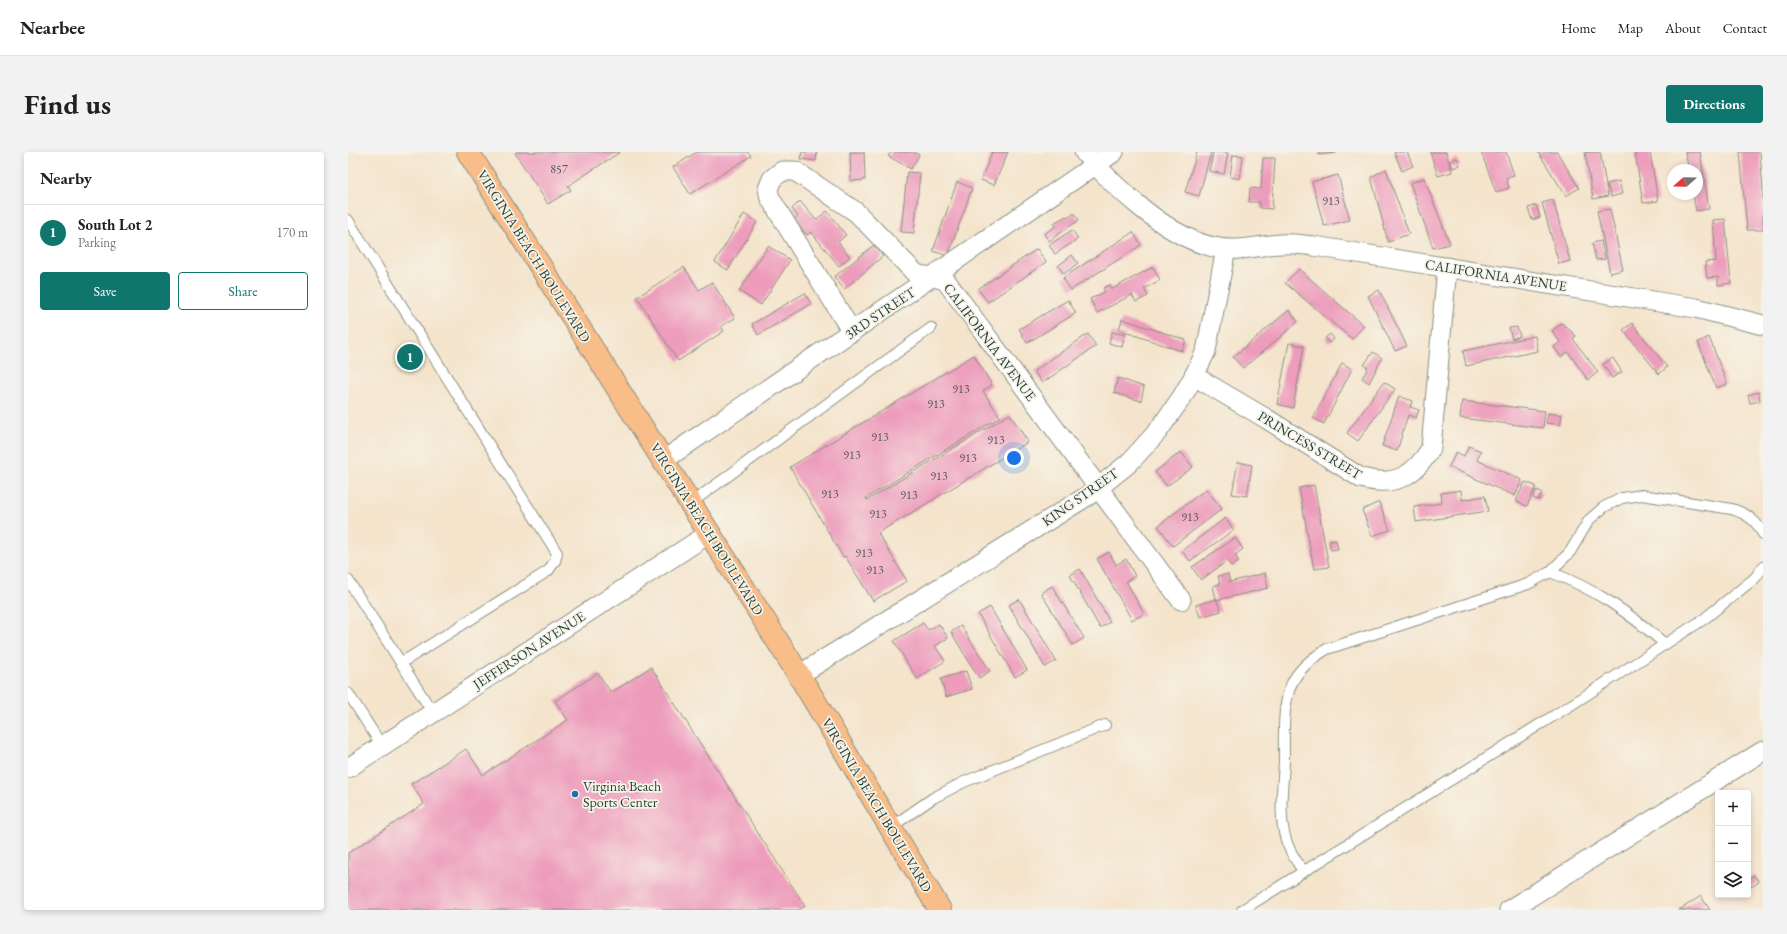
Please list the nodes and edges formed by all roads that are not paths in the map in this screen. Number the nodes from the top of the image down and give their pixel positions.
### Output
1 (468, 152) edge
2 (1114, 152) edge
3 (1090, 159) edge
4 (348, 220) edge
5 (1226, 249) junction
6 (1447, 267) junction
7 (935, 276) junction
8 (1763, 325) edge
9 (931, 328) dead end
10 (852, 332) junction
11 (1194, 376) junction
12 (664, 460) junction
13 (1099, 487) junction
14 (691, 503) junction
15 (710, 533) junction
16 (1763, 534) edge
17 (1763, 567) edge
18 (1550, 572) junction
19 (348, 580) edge
20 (1181, 600) dead end
21 (1665, 644) junction
22 (401, 663) junction
23 (799, 675) junction
24 (348, 693) edge
25 (433, 712) junction
26 (1105, 725) dead end
27 (382, 746) junction
28 (1763, 751) edge
29 (348, 768) edge
30 (891, 827) junction
31 (1303, 871) junction
32 (940, 910) edge
33 (1242, 910) edge
34 (1509, 910) edge

1 - 12 main road, VIRGINIA BEACH BOULEVARD
2 - 3 street, 3RD STREET
3 - 5 street
3 - 7 street, 3RD STREET
4 - 22 lane
5 - 6 street, CALIFORNIA AVENUE
5 - 11 street, KING STREET
6 - 8 street, CALIFORNIA AVENUE
6 - 11 street, PRINCESS STREET
7 - 10 street, 3RD STREET
7 - 10 street, CALIFORNIA AVENUE
7 - 13 street, CALIFORNIA AVENUE
9 - 14 lane
10 - 12 street, 3RD STREET
11 - 13 street, KING STREET
12 - 14 main road, VIRGINIA BEACH BOULEVARD
13 - 20 street, CALIFORNIA AVENUE
13 - 23 street, KING STREET
14 - 15 main road, VIRGINIA BEACH BOULEVARD
15 - 23 main road, VIRGINIA BEACH BOULEVARD
15 - 25 street, JEFFERSON AVENUE
16 - 18 lane
17 - 21 lane
18 - 21 lane
18 - 31 lane
19 - 22 lane
21 - 31 lane
22 - 25 lane
23 - 30 main road, VIRGINIA BEACH BOULEVARD
24 - 27 lane
25 - 27 street, JEFFERSON AVENUE
26 - 30 lane
27 - 29 street, JEFFERSON AVENUE
28 - 34 street
30 - 32 main road, VIRGINIA BEACH BOULEVARD
31 - 33 lane

